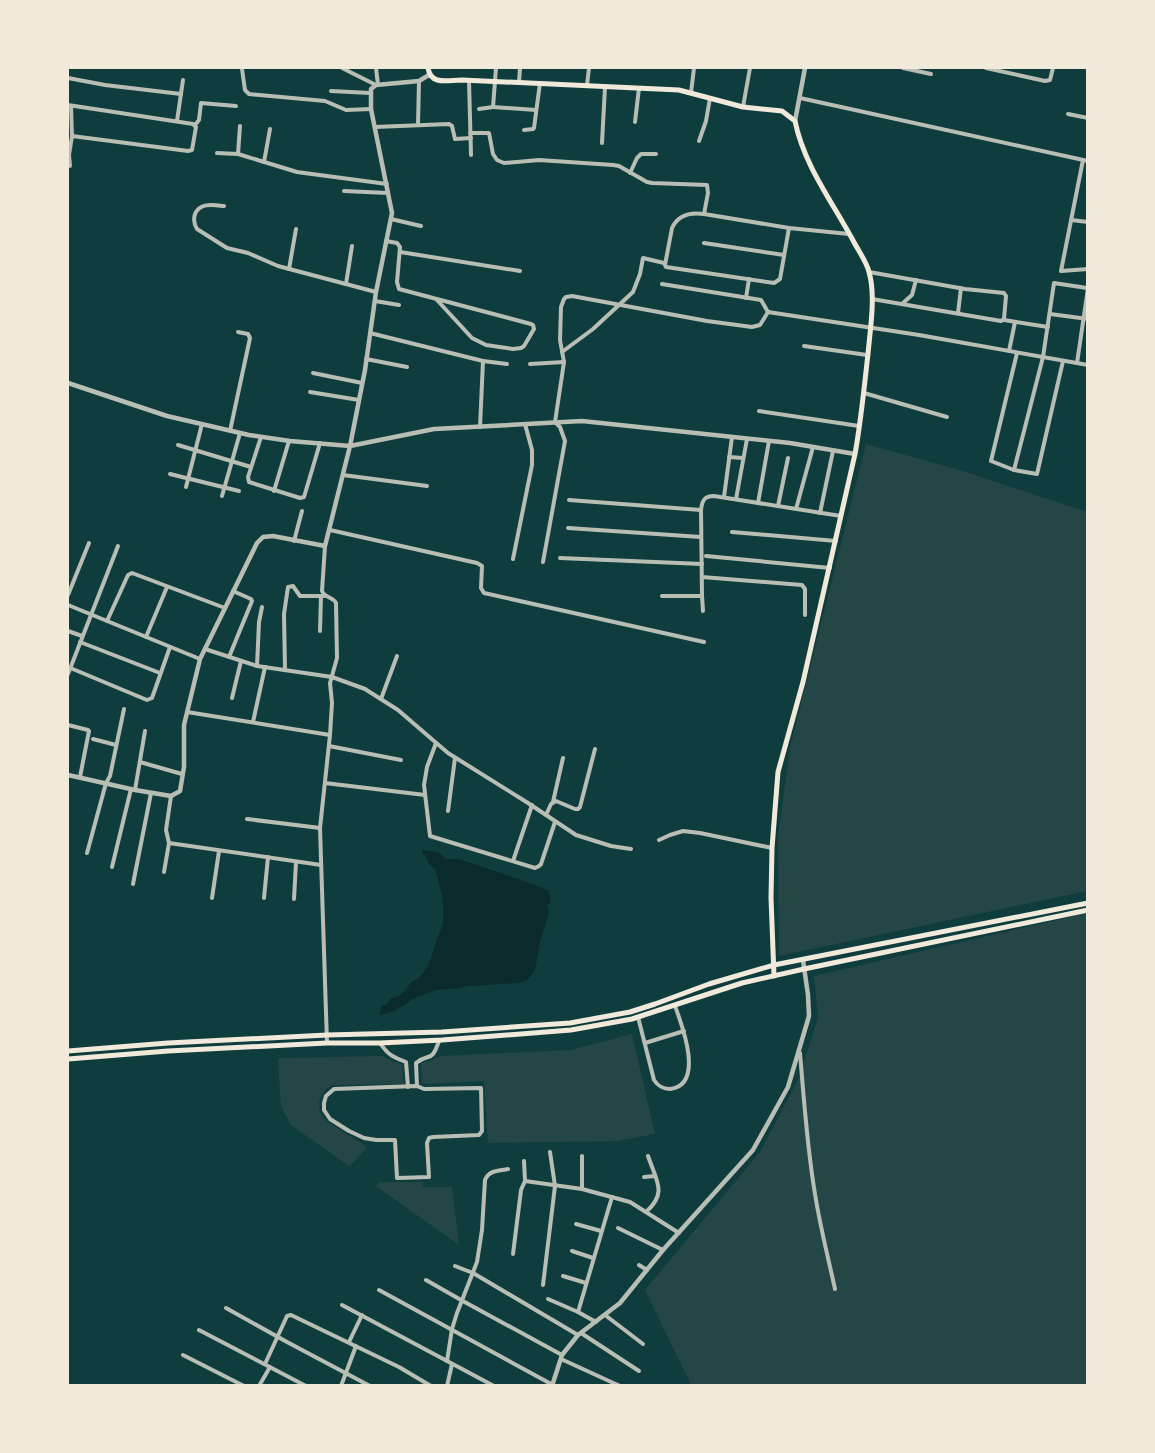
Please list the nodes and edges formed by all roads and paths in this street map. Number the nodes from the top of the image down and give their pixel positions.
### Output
1 (343, 68) edge
2 (376, 68) edge
3 (428, 68) edge
4 (496, 68) edge
5 (520, 68) edge
6 (589, 68) edge
7 (694, 68) edge
8 (750, 68) edge
9 (805, 68) edge
10 (903, 68) edge
11 (986, 68) edge
12 (1053, 68) edge
13 (242, 69) edge
14 (931, 74) dead end
15 (429, 75) junction
16 (68, 78) edge
17 (183, 80) dead end
18 (469, 80) junction
19 (419, 81) junction
20 (495, 81) junction
21 (519, 82) junction
22 (540, 83) junction
23 (377, 85) junction
24 (587, 85) junction
25 (605, 86) junction
26 (639, 88) junction
27 (331, 90) dead end
28 (370, 93) junction
29 (691, 93) junction
30 (181, 94) junction
31 (710, 98) junction
32 (800, 98) junction
33 (69, 105) edge
34 (236, 106) dead end
35 (493, 107) junction
36 (742, 107) junction
37 (371, 109) junction
38 (479, 109) dead end
39 (536, 110) junction
40 (1068, 114) dead end
41 (1088, 118) edge
42 (795, 121) junction
43 (177, 122) junction
44 (635, 122) dead end
45 (195, 125) junction
46 (418, 125) junction
47 (240, 126) dead end
48 (375, 126) junction
49 (270, 129) dead end
50 (524, 130) dead end
51 (72, 136) junction
52 (471, 136) junction
53 (699, 141) dead end
54 (602, 143) dead end
55 (217, 153) dead end
56 (238, 154) junction
57 (656, 154) dead end
58 (471, 155) dead end
59 (1085, 160) edge
60 (264, 162) junction
61 (70, 166) dead end
62 (630, 173) junction
63 (1080, 174) junction
64 (1088, 176) edge
65 (387, 184) junction
66 (344, 191) dead end
67 (388, 193) junction
68 (224, 206) dead end
69 (704, 214) junction
70 (391, 219) junction
71 (1071, 220) junction
72 (1088, 222) edge
73 (421, 226) dead end
74 (789, 228) junction
75 (296, 229) dead end
76 (850, 234) junction
77 (386, 241) junction
78 (704, 243) dead end
79 (352, 246) dead end
80 (400, 252) junction
81 (784, 255) junction
82 (664, 263) junction
83 (289, 269) junction
84 (1088, 269) edge
85 (520, 271) dead end
86 (869, 272) junction
87 (749, 279) junction
88 (916, 279) junction
89 (346, 284) junction
90 (662, 284) dead end
91 (961, 288) junction
92 (1087, 288) edge
93 (376, 292) junction
94 (746, 298) junction
95 (872, 299) junction
96 (437, 300) junction
97 (375, 301) junction
98 (902, 303) junction
99 (399, 305) dead end
100 (620, 305) junction
101 (768, 312) junction
102 (958, 313) junction
103 (1050, 314) junction
104 (1085, 318) edge
105 (1004, 320) junction
106 (1015, 322) junction
107 (871, 327) junction
108 (1048, 327) junction
109 (238, 332) dead end
110 (370, 333) junction
111 (804, 346) dead end
112 (1009, 351) junction
113 (562, 352) junction
114 (1017, 353) junction
115 (867, 355) junction
116 (1043, 357) junction
117 (366, 359) junction
118 (483, 361) junction
119 (1063, 361) junction
120 (564, 362) junction
121 (1077, 363) junction
122 (507, 364) dead end
123 (530, 364) dead end
124 (1088, 365) edge
125 (407, 367) dead end
126 (313, 373) dead end
127 (68, 383) edge
128 (362, 383) junction
129 (310, 392) dead end
130 (864, 393) junction
131 (359, 400) junction
132 (759, 411) dead end
133 (947, 417) dead end
134 (555, 423) junction
135 (202, 424) junction
136 (525, 424) junction
137 (860, 426) junction
138 (480, 427) junction
139 (230, 431) junction
140 (240, 433) junction
141 (261, 437) junction
142 (732, 437) junction
143 (747, 439) junction
144 (290, 441) junction
145 (769, 441) junction
146 (320, 443) junction
147 (178, 445) dead end
148 (350, 446) junction
149 (813, 447) junction
150 (195, 451) junction
151 (833, 451) junction
152 (855, 454) junction
153 (729, 457) junction
154 (743, 458) junction
155 (788, 458) dead end
156 (233, 461) junction
157 (251, 467) junction
158 (1014, 470) junction
159 (170, 474) dead end
160 (343, 475) junction
161 (188, 477) junction
162 (427, 486) dead end
163 (186, 487) dead end
164 (224, 487) junction
165 (239, 491) dead end
166 (274, 491) junction
167 (222, 496) dead end
168 (724, 497) junction
169 (736, 499) junction
170 (569, 500) dead end
171 (758, 503) junction
172 (778, 506) junction
173 (796, 509) junction
174 (701, 510) junction
175 (302, 511) dead end
176 (820, 513) junction
177 (842, 516) junction
178 (568, 528) dead end
179 (330, 530) junction
180 (732, 532) dead end
181 (701, 537) junction
182 (836, 540) junction
183 (294, 541) junction
184 (89, 543) dead end
185 (118, 546) dead end
186 (325, 546) junction
187 (706, 556) dead end
188 (560, 558) dead end
189 (513, 559) dead end
190 (543, 562) dead end
191 (702, 564) junction
192 (830, 568) junction
193 (702, 577) junction
194 (167, 587) junction
195 (233, 591) junction
196 (68, 595) edge
197 (323, 596) junction
198 (662, 596) dead end
199 (702, 596) junction
200 (68, 605) edge
201 (262, 607) dead end
202 (225, 608) junction
203 (703, 611) dead end
204 (90, 614) junction
205 (805, 615) dead end
206 (107, 621) junction
207 (68, 630) edge
208 (320, 631) dead end
209 (82, 636) junction
210 (146, 637) junction
211 (80, 642) junction
212 (704, 642) dead end
213 (170, 647) junction
214 (205, 649) junction
215 (229, 657) junction
216 (397, 657) dead end
217 (200, 659) junction
218 (241, 661) junction
219 (257, 666) junction
220 (69, 667) edge
221 (265, 667) junction
222 (285, 670) junction
223 (160, 673) junction
224 (68, 674) edge
225 (332, 676) junction
226 (232, 698) dead end
227 (381, 699) junction
228 (124, 710) dead end
229 (186, 712) junction
230 (252, 723) junction
231 (68, 725) edge
232 (145, 731) dead end
233 (330, 735) junction
234 (93, 739) dead end
235 (436, 743) junction
236 (116, 745) junction
237 (329, 746) junction
238 (595, 749) dead end
239 (455, 758) junction
240 (563, 758) dead end
241 (401, 760) dead end
242 (140, 762) junction
243 (183, 774) junction
244 (68, 775) edge
245 (80, 777) junction
246 (106, 783) junction
247 (325, 783) junction
248 (133, 790) junction
249 (151, 793) junction
250 (424, 795) junction
251 (171, 796) junction
252 (553, 802) junction
253 (532, 805) junction
254 (448, 811) dead end
255 (546, 815) junction
256 (247, 819) dead end
257 (555, 821) junction
258 (320, 828) junction
259 (659, 840) dead end
260 (169, 843) junction
261 (772, 848) junction
262 (631, 849) dead end
263 (219, 851) junction
264 (87, 853) dead end
265 (268, 857) junction
266 (513, 861) junction
267 (296, 862) junction
268 (321, 865) junction
269 (112, 867) dead end
270 (164, 872) dead end
271 (133, 884) dead end
272 (212, 898) dead end
273 (264, 898) dead end
274 (294, 899) dead end
275 (1088, 903) edge
276 (1088, 910) edge
277 (803, 960) junction
278 (774, 966) junction
279 (804, 969) junction
280 (774, 976) junction
281 (675, 1006) junction
282 (638, 1017) junction
283 (567, 1023) junction
284 (568, 1031) junction
285 (684, 1031) junction
286 (327, 1035) junction
287 (439, 1041) junction
288 (327, 1043) junction
289 (380, 1043) junction
290 (645, 1043) junction
291 (799, 1048) junction
292 (68, 1051) edge
293 (68, 1059) edge
294 (417, 1086) junction
295 (408, 1087) junction
296 (550, 1152) dead end
297 (582, 1156) dead end
298 (648, 1156) dead end
299 (524, 1161) dead end
300 (508, 1169) dead end
301 (655, 1176) junction
302 (644, 1177) dead end
303 (525, 1181) junction
304 (555, 1186) junction
305 (582, 1189) junction
306 (612, 1197) junction
307 (646, 1212) junction
308 (576, 1224) dead end
309 (618, 1228) dead end
310 (601, 1231) junction
311 (679, 1233) junction
312 (663, 1250) junction
313 (572, 1251) dead end
314 (513, 1254) dead end
315 (593, 1258) junction
316 (639, 1265) dead end
317 (455, 1266) dead end
318 (647, 1271) junction
319 (473, 1274) junction
320 (563, 1276) dead end
321 (426, 1280) dead end
322 (586, 1282) junction
323 (543, 1285) dead end
324 (835, 1289) dead end
325 (379, 1290) dead end
326 (548, 1299) dead end
327 (461, 1300) junction
328 (342, 1305) dead end
329 (226, 1308) dead end
330 (578, 1312) junction
331 (362, 1315) junction
332 (605, 1315) junction
333 (596, 1322) junction
334 (452, 1329) junction
335 (200, 1330) dead end
336 (580, 1334) junction
337 (278, 1337) junction
338 (349, 1342) junction
339 (643, 1344) dead end
340 (356, 1346) junction
341 (183, 1355) dead end
342 (562, 1357) junction
343 (447, 1360) junction
344 (265, 1364) junction
345 (452, 1364) junction
346 (270, 1366) junction
347 (639, 1371) dead end
348 (345, 1373) junction
349 (553, 1385) edge
350 (244, 1386) edge
351 (260, 1386) edge
352 (306, 1386) edge
353 (341, 1386) edge
354 (370, 1386) edge
355 (431, 1386) edge
356 (447, 1386) edge
357 (495, 1386) edge
358 (620, 1386) edge

1 - 23 street
2 - 23 street
3 - 15 main road
4 - 20 street
5 - 21 street
6 - 24 street
7 - 29 street
8 - 36 street
9 - 32 street
10 - 14 street
11 - 12 street
13 - 37 street
15 - 18 main road
15 - 19 street
16 - 30 street
17 - 30 street
18 - 20 main road
18 - 52 street
19 - 23 street
19 - 46 street
20 - 21 main road
20 - 35 street
21 - 22 main road
22 - 24 main road
22 - 39 street
23 - 28 street
24 - 25 main road
25 - 26 main road
25 - 54 street
26 - 29 main road
26 - 44 street
27 - 28 street
28 - 37 street
29 - 31 main road
30 - 43 street
31 - 36 main road
31 - 53 street
32 - 42 street
32 - 59 street
33 - 43 street
33 - 51 street
34 - 45 street
35 - 38 street
35 - 39 street
36 - 42 main road
37 - 48 street
39 - 50 street
40 - 41 street
42 - 76 main road
43 - 45 street
45 - 51 street
46 - 48 street
46 - 52 street
47 - 56 street
48 - 65 street
49 - 60 street
51 - 61 street
52 - 58 street
52 - 62 street
55 - 56 street
56 - 60 street
57 - 62 street
59 - 63 street
60 - 65 street
62 - 69 street
63 - 64 street
63 - 71 street
65 - 67 street
66 - 67 street
67 - 70 street
68 - 83 street
69 - 74 street
69 - 82 street
70 - 73 street
70 - 77 street
71 - 72 street
71 - 84 street
74 - 76 street
74 - 81 street
75 - 83 street
76 - 86 main road
77 - 80 street
77 - 93 street
78 - 81 street
79 - 89 street
80 - 85 street
80 - 96 street
81 - 87 street
82 - 87 street
82 - 100 street
83 - 89 street
86 - 88 street
86 - 95 main road
87 - 94 street
88 - 91 street
88 - 98 street
89 - 93 street
90 - 94 street
91 - 102 street
91 - 105 street
92 - 103 street
92 - 104 street
93 - 97 street
94 - 101 street
95 - 98 street
95 - 107 main road
96 - 96 street
97 - 99 street
97 - 110 street
98 - 102 street
100 - 101 street
100 - 113 street
100 - 113 street
101 - 107 street
102 - 105 street
103 - 104 street
103 - 108 street
104 - 121 street
105 - 106 street
106 - 108 street
106 - 112 street
107 - 112 street
107 - 115 main road
108 - 116 street
109 - 139 street
110 - 117 street
110 - 118 street
111 - 115 street
112 - 114 street
113 - 120 street
114 - 116 street
114 - 158 street
115 - 130 main road
116 - 119 street
116 - 158 street
117 - 125 street
117 - 128 street
118 - 122 street
118 - 138 street
119 - 121 street
119 - 158 street
120 - 123 street
120 - 134 street
121 - 124 street
126 - 128 street
127 - 135 street
128 - 131 street
129 - 131 street
130 - 133 street
130 - 137 main road
131 - 148 street
132 - 137 street
134 - 136 street
134 - 142 street
134 - 190 street
135 - 139 street
135 - 150 street
136 - 138 street
136 - 189 street
137 - 152 main road
138 - 148 street
139 - 140 street
140 - 141 street
140 - 156 street
141 - 144 street
141 - 157 street
142 - 143 street
142 - 153 street
143 - 145 street
143 - 154 street
144 - 146 street
144 - 166 street
145 - 149 street
145 - 171 street
146 - 148 street
146 - 166 street
147 - 150 street
148 - 160 street
149 - 151 street
149 - 173 street
150 - 156 street
150 - 161 street
151 - 152 street
151 - 176 street
152 - 177 main road
153 - 154 street
153 - 168 street
154 - 169 street
155 - 172 street
156 - 157 street
156 - 164 street
157 - 166 street
159 - 161 street
160 - 162 street
160 - 179 street
161 - 163 street
161 - 164 street
164 - 165 street
164 - 167 street
168 - 169 street
168 - 174 street
169 - 171 street
170 - 174 street
171 - 172 street
172 - 173 street
173 - 176 street
174 - 181 street
175 - 183 street
176 - 177 street
177 - 182 main road
178 - 181 street
179 - 186 street
179 - 212 street
180 - 182 street
181 - 191 street
182 - 192 main road
183 - 186 street
183 - 195 street
184 - 196 street
185 - 204 street
186 - 197 street
187 - 192 street
188 - 191 street
191 - 193 street
192 - 261 main road
193 - 199 street
193 - 205 street
194 - 202 street
194 - 206 street
194 - 210 street
195 - 202 street
195 - 215 street
197 - 208 street
197 - 222 street
197 - 225 street
198 - 199 street
199 - 203 street
200 - 204 street
201 - 219 street
202 - 214 street
204 - 206 street
204 - 209 street
206 - 210 street
207 - 209 street
209 - 211 street
210 - 213 street
211 - 220 street
211 - 223 street
213 - 217 street
213 - 223 street
214 - 215 street
214 - 217 street
215 - 218 street
216 - 227 street
217 - 229 street
218 - 219 street
218 - 226 street
219 - 221 street
220 - 223 street
220 - 224 street
221 - 222 street
221 - 230 street
222 - 225 street
225 - 227 street
225 - 233 street
227 - 235 street
228 - 236 street
229 - 230 street
229 - 243 street
230 - 233 street
231 - 245 street
232 - 242 street
233 - 237 street
234 - 236 street
235 - 239 street
235 - 250 street
236 - 246 street
237 - 241 street
237 - 247 street
238 - 252 street
239 - 253 street
239 - 254 street
240 - 252 street
242 - 243 street
242 - 248 street
243 - 251 street
244 - 245 street
245 - 246 street
246 - 248 street
246 - 264 street
247 - 250 street
247 - 258 street
248 - 249 street
248 - 269 street
249 - 251 street
249 - 271 street
250 - 266 street
251 - 260 street
252 - 255 street
253 - 255 street
253 - 266 street
255 - 257 street
256 - 258 street
257 - 262 street
257 - 266 street
258 - 268 street
259 - 261 street
260 - 263 street
260 - 270 street
261 - 278 main road
263 - 265 street
263 - 272 street
265 - 267 street
265 - 273 street
267 - 268 street
267 - 274 street
268 - 286 street
275 - 277 main road
276 - 279 main road
277 - 278 main road
277 - 279 street
278 - 280 main road
278 - 283 main road
279 - 280 main road
279 - 291 street
280 - 281 main road
281 - 282 main road
281 - 285 street
282 - 284 main road
282 - 290 street
283 - 284 main road
283 - 286 main road
284 - 287 main road
285 - 290 street
285 - 290 street
286 - 288 street
286 - 292 main road
287 - 289 main road
287 - 294 street
288 - 289 main road
288 - 293 main road
289 - 295 street
291 - 311 street
291 - 324 street
294 - 295 street
294 - 295 street
296 - 304 street
297 - 305 street
298 - 301 street
299 - 303 street
300 - 319 street
301 - 302 street
301 - 307 street
303 - 304 street
303 - 314 street
304 - 305 street
304 - 323 street
305 - 306 street
306 - 307 street
306 - 310 street
307 - 311 street
308 - 310 street
309 - 312 street
310 - 315 street
311 - 312 street
312 - 318 street
313 - 315 street
315 - 322 street
316 - 318 street
317 - 319 street
318 - 332 street
319 - 327 street
319 - 336 street
320 - 322 street
321 - 327 street
322 - 330 street
325 - 334 street
326 - 330 street
327 - 334 street
327 - 342 street
328 - 331 street
329 - 337 street
330 - 333 street
331 - 338 street
331 - 343 street
332 - 333 street
332 - 339 street
333 - 336 street
334 - 343 street
334 - 349 street
335 - 344 street
336 - 342 street
336 - 347 street
337 - 338 street
337 - 344 street
337 - 348 street
338 - 340 street
340 - 348 street
340 - 355 street
341 - 350 street
342 - 349 street
342 - 358 street
343 - 345 street
344 - 346 street
345 - 356 street
345 - 357 street
346 - 351 street
346 - 352 street
348 - 353 street
348 - 354 street

